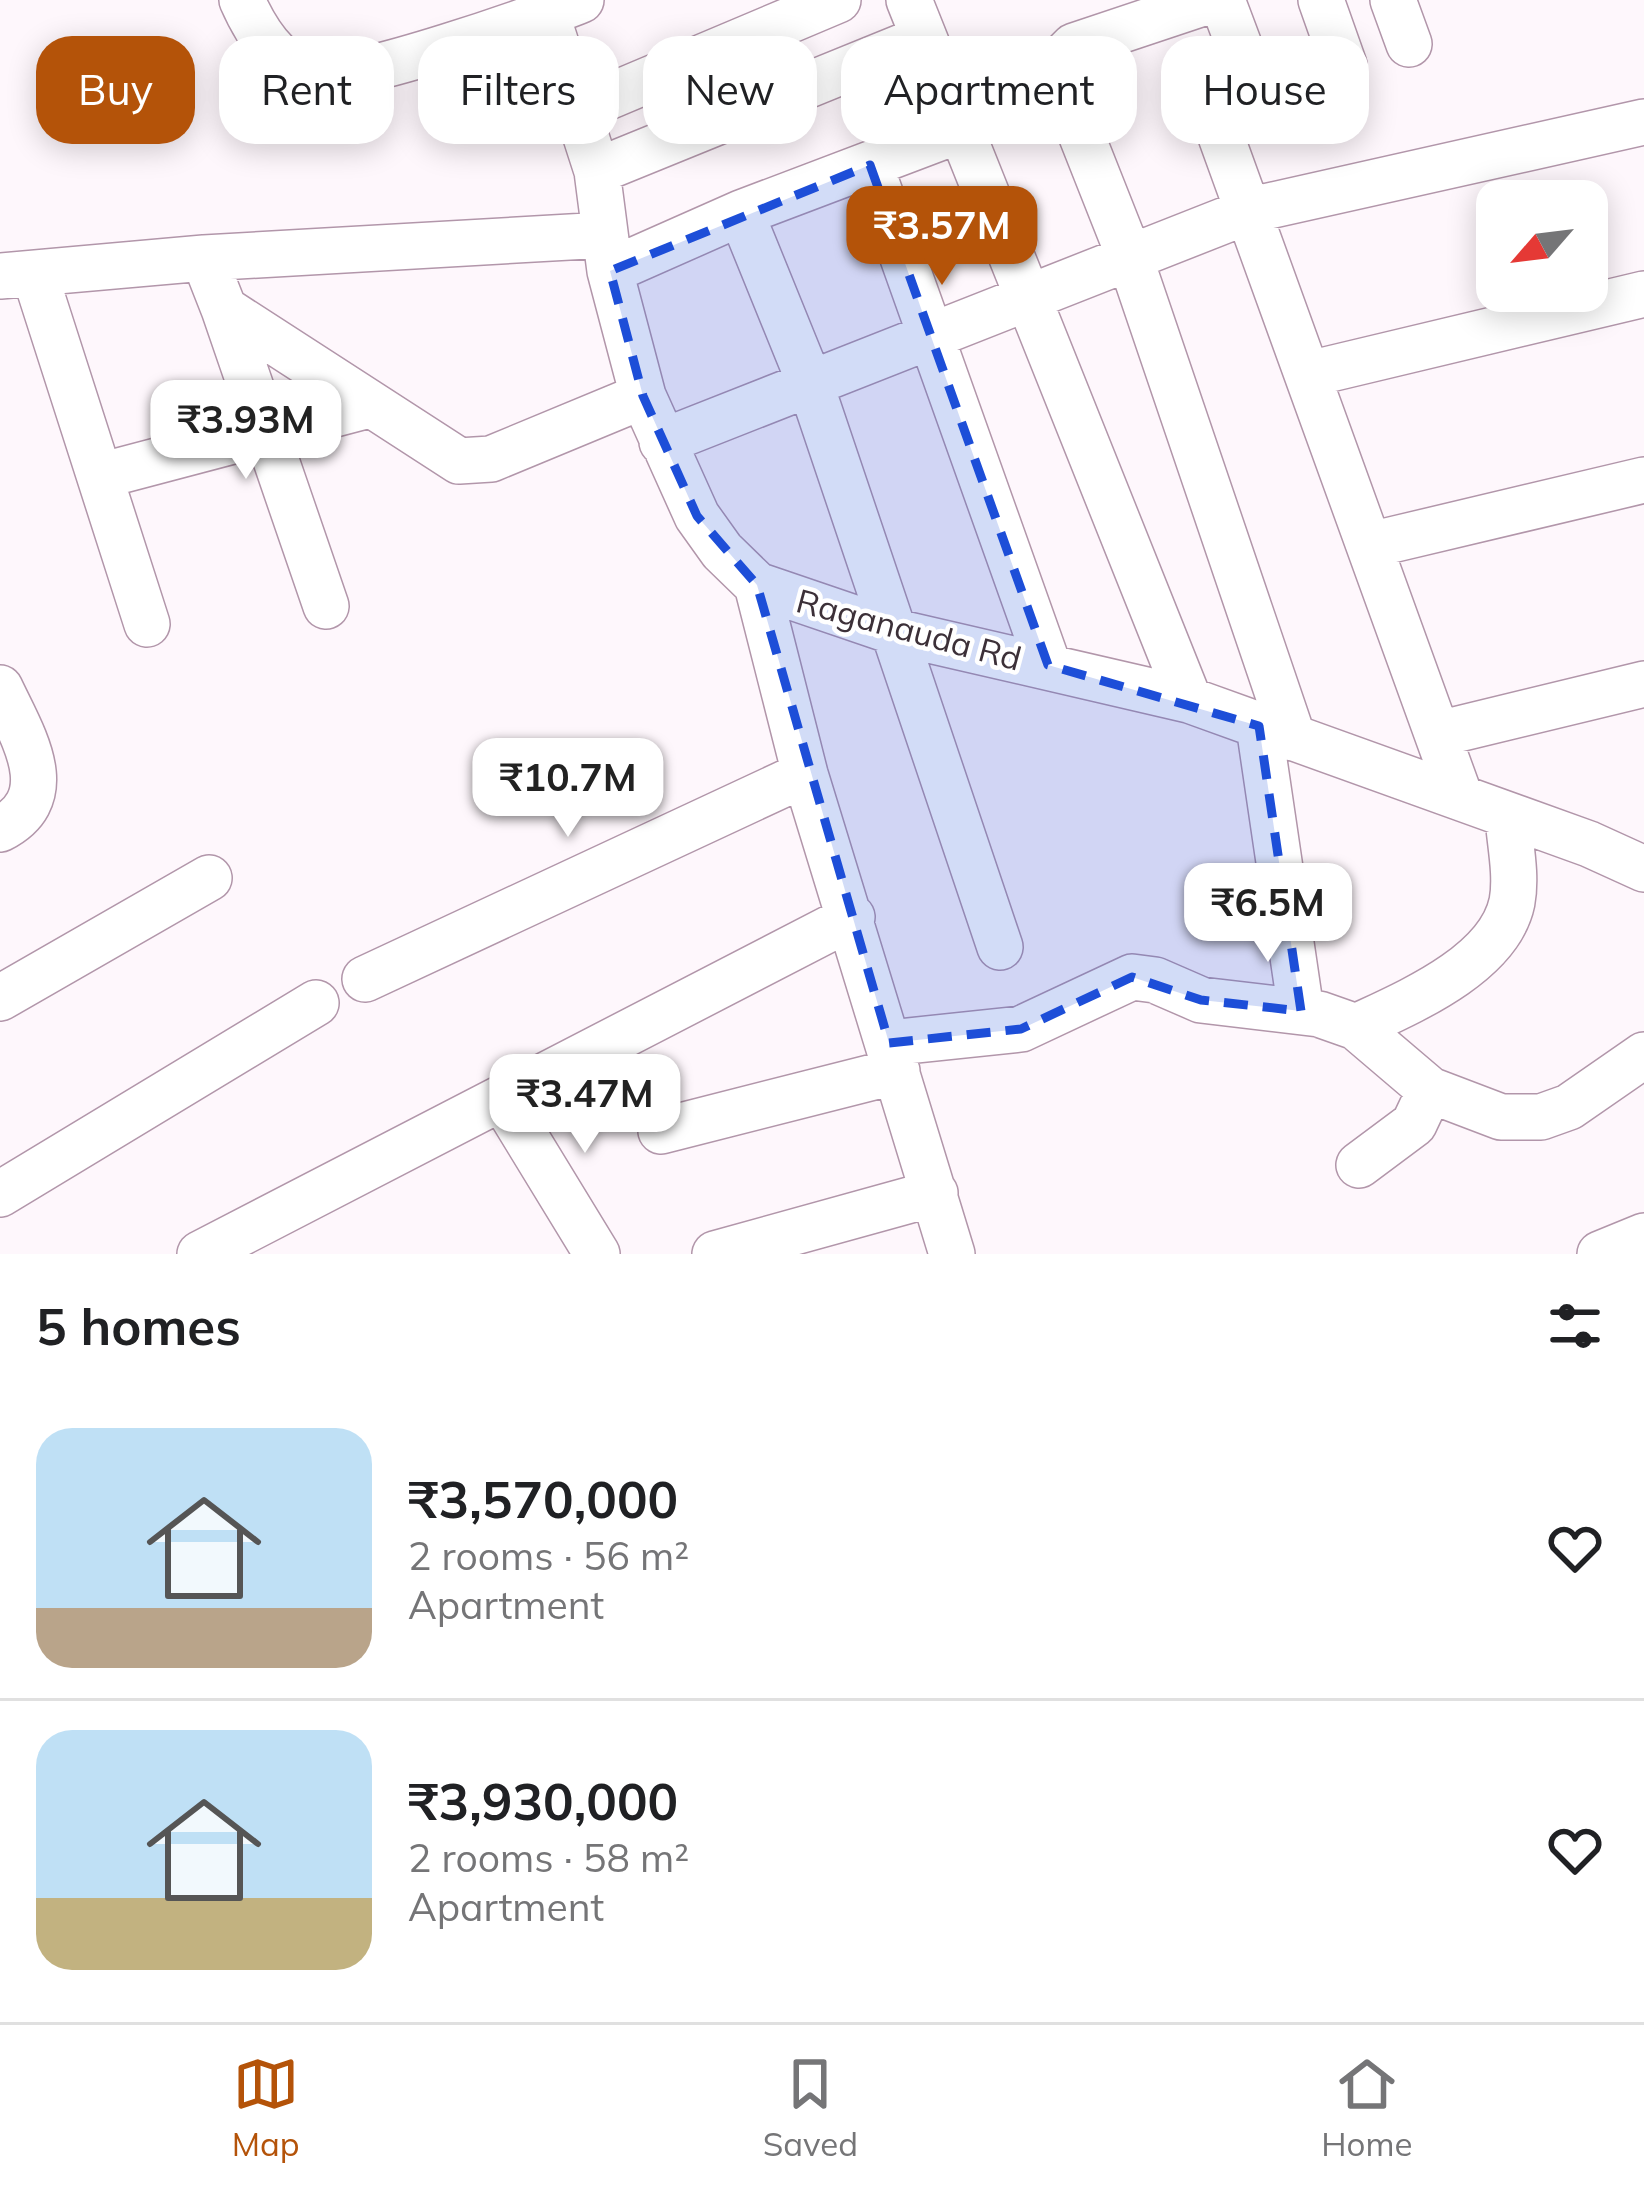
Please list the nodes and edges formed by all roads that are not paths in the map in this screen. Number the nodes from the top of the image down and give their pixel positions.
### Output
1 (242, 0) edge
2 (838, 0) edge
3 (1212, 0) edge
4 (1222, 0) edge
5 (1321, 0) edge
6 (1393, 0) edge
7 (566, 5) edge
8 (916, 19) edge
9 (569, 36) edge
10 (1334, 36) edge
11 (1409, 44) dead end
12 (619, 92) edge
13 (1644, 122) edge
14 (588, 144) edge
15 (924, 144) edge
16 (966, 144) edge
17 (870, 165) junction
18 (597, 171) junction
19 (1251, 210) junction
20 (741, 213) junction
21 (607, 253) junction
22 (204, 258) junction
23 (1130, 258) junction
24 (18, 276) edge
25 (1644, 294) edge
26 (1028, 298) junction
27 (224, 309) junction
28 (932, 335) junction
29 (1309, 374) junction
30 (810, 383) junction
31 (643, 396) junction
32 (369, 405) junction
33 (266, 436) junction
34 (662, 442) junction
35 (100, 476) junction
36 (1644, 480) edge
37 (1370, 544) junction
38 (757, 584) junction
39 (326, 606) dead end
40 (147, 623) dead end
41 (895, 632) junction
42 (1048, 665) junction
43 (1644, 684) edge
44 (0, 688) edge
45 (1189, 700) junction
46 (1276, 732) junction
47 (1438, 734) junction
48 (805, 774) junction
49 (1460, 796) junction
50 (1508, 818) junction
51 (0, 829) edge
52 (1644, 869) edge
53 (209, 878) dead end
54 (852, 917) junction
55 (1000, 947) dead end
56 (365, 979) dead end
57 (0, 998) edge
58 (316, 1003) dead end
59 (1301, 1011) junction
60 (1356, 1027) junction
61 (1644, 1054) edge
62 (893, 1057) junction
63 (1430, 1090) junction
64 (503, 1100) junction
65 (661, 1131) dead end
66 (1359, 1166) dead end
67 (934, 1193) junction
68 (0, 1194) edge
69 (1644, 1236) edge
70 (200, 1254) edge
71 (597, 1254) edge
72 (715, 1254) edge
73 (952, 1254) edge
74 (1600, 1254) edge

1 - 7 street
2 - 12 street
3 - 23 street
4 - 19 street
5 - 10 street
6 - 11 street
7 - 9 street, Raganauda Rd
8 - 18 street
13 - 19 street
14 - 18 street, Raganauda Rd
15 - 17 street
16 - 26 street
17 - 20 street
17 - 28 street
18 - 21 street, Raganauda Rd
19 - 23 street
19 - 29 street
20 - 21 street
20 - 30 street
21 - 22 street
21 - 31 street, Raganauda Rd
22 - 24 street
22 - 27 street
23 - 26 street
23 - 46 street
24 - 35 street
25 - 29 street
26 - 28 street
26 - 45 street
27 - 32 street
27 - 33 street
28 - 30 street
28 - 42 street
29 - 37 street
30 - 34 street
30 - 41 street
31 - 32 street
31 - 34 street, Raganauda Rd
32 - 33 street
33 - 35 street
33 - 39 street
34 - 38 street, Raganauda Rd
35 - 40 street
36 - 37 street
37 - 47 street
38 - 41 street, Raganauda Rd
38 - 48 street
41 - 42 street, Raganauda Rd
41 - 55 street
42 - 45 street, Raganauda Rd
43 - 47 street
44 - 51 street
45 - 46 street, Raganauda Rd
46 - 49 street, Raganauda Rd
46 - 59 street
47 - 49 street
48 - 54 street
48 - 56 street
49 - 50 street, Raganauda Rd
50 - 52 street, Raganauda Rd
50 - 60 street
53 - 57 street
54 - 62 street
54 - 64 street
58 - 68 street
59 - 60 street
59 - 62 street
60 - 63 street
61 - 63 street
62 - 65 street
62 - 67 street
63 - 66 street
64 - 70 street
64 - 71 street
67 - 72 street
67 - 73 street
69 - 74 street

